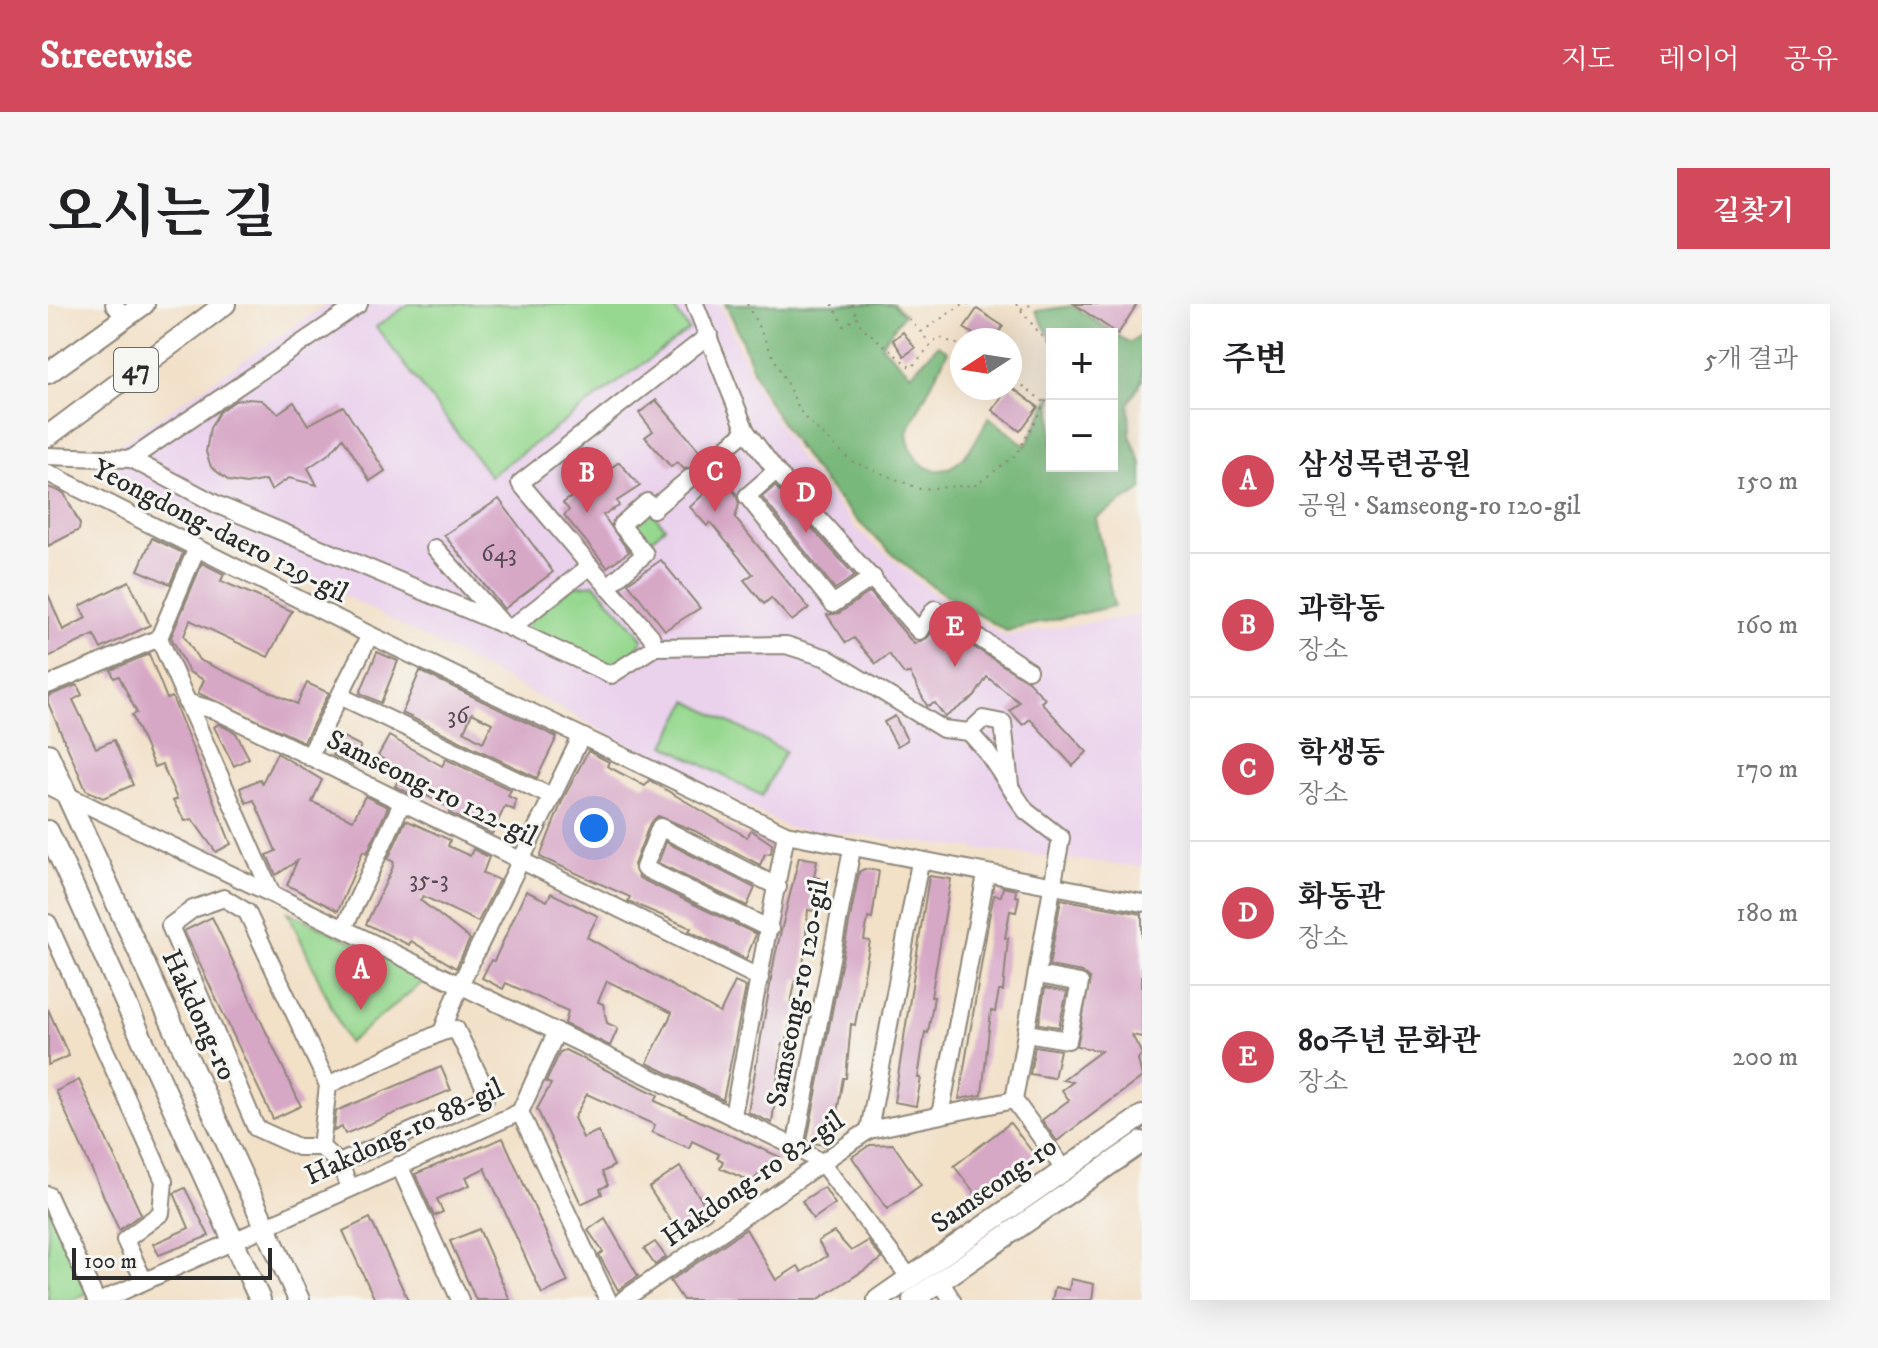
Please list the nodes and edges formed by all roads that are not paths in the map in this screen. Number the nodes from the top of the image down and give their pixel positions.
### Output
1 (144, 304) edge
2 (225, 304) edge
3 (359, 304) edge
4 (695, 304) edge
5 (119, 311) edge
6 (709, 335) junction
7 (48, 373) edge
8 (746, 431) junction
9 (48, 436) edge
10 (48, 456) edge
11 (714, 458) tunnel mouth
12 (131, 459) junction
13 (776, 471) junction
14 (48, 473) edge
15 (690, 478) tunnel mouth
16 (435, 548) dead end
17 (196, 550) junction
18 (590, 566) junction
19 (873, 577) junction
20 (607, 587) junction
21 (508, 626) junction
22 (370, 635) junction
23 (159, 638) junction
24 (655, 647) junction
25 (1028, 670) dead end
26 (48, 685) edge
27 (340, 696) junction
28 (186, 702) junction
29 (969, 732) junction
30 (581, 737) junction
31 (48, 754) edge
32 (309, 757) junction
33 (1010, 787) junction
34 (57, 791) edge
35 (552, 797) junction
36 (402, 803) junction
37 (48, 831) edge
38 (786, 834) junction
39 (852, 849) junction
40 (522, 860) junction
41 (920, 862) junction
42 (986, 875) junction
43 (1055, 886) junction
44 (778, 887) junction
45 (271, 892) junction
46 (1142, 903) edge
47 (48, 923) edge
48 (344, 928) junction
49 (770, 929) junction
50 (1038, 975) junction
51 (760, 978) junction
52 (460, 985) junction
53 (557, 1031) junction
54 (442, 1032) junction
55 (1027, 1033) junction
56 (328, 1085) junction
57 (1014, 1100) junction
58 (520, 1112) junction
59 (733, 1115) junction
60 (940, 1115) junction
61 (1142, 1116) edge
62 (869, 1130) junction
63 (1142, 1142) edge
64 (321, 1147) junction
65 (795, 1147) junction
66 (821, 1162) junction
67 (339, 1163) junction
68 (399, 1165) junction
69 (1064, 1169) junction
70 (350, 1187) junction
71 (48, 1195) edge
72 (265, 1226) junction
73 (233, 1240) junction
74 (910, 1278) junction
75 (144, 1281) junction
76 (940, 1281) junction
77 (96, 1300) edge
78 (103, 1300) edge
79 (260, 1300) edge
80 (299, 1300) edge
81 (460, 1300) edge
82 (608, 1300) edge
83 (623, 1300) edge
84 (878, 1300) edge
85 (913, 1300) edge
86 (952, 1300) edge

1 - 5 main road, 47
2 - 9 main road, 47
3 - 12 street
4 - 6 street
5 - 7 main road, 47
6 - 8 street
6 - 18 street
8 - 11 street
8 - 13 street
10 - 12 street
12 - 21 street
13 - 19 street
13 - 19 street
14 - 17 street, Yeongdong-daero 129-gil
15 - 20 street
16 - 21 street
17 - 22 street, Yeongdong-daero 129-gil
17 - 23 street
18 - 20 street
18 - 21 street
19 - 25 street
20 - 24 street
21 - 24 street
22 - 27 street, Yeongdong-daero 129-gil
22 - 30 street, Yeongdong-daero 129-gil
23 - 26 street
23 - 28 street
24 - 29 street
27 - 32 street, Yeongdong-daero 129-gil
27 - 35 street
28 - 32 street, Samseong-ro 122-gil
28 - 45 street
29 - 33 street
29 - 33 street
30 - 35 street
30 - 38 street, Yeongdong-daero 129-gil
31 - 34 main road, Hakdong-ro
32 - 36 street, Samseong-ro 122-gil
33 - 43 street
34 - 45 street, Samseong-ro 120-gil
34 - 72 main road, Hakdong-ro
35 - 40 street
36 - 40 street, Samseong-ro 122-gil
36 - 48 street
37 - 73 main road
38 - 39 street, Yeongdong-daero 129-gil
38 - 44 street, Samseong-ro 120-gil
39 - 41 street, Yeongdong-daero 129-gil
39 - 65 street, Samseong-ro 120-gil
40 - 51 street, Samseong-ro 122-gil
40 - 52 street
41 - 42 street, Yeongdong-daero 129-gil
41 - 62 street
42 - 43 street, Yeongdong-daero 129-gil
42 - 60 street
43 - 46 street, Yeongdong-daero 129-gil
43 - 50 street
44 - 49 street, Samseong-ro 120-gil
44 - 49 street, Samseong-ro 120-gil
45 - 48 street, Samseong-ro 120-gil
47 - 75 street
48 - 52 street, Samseong-ro 120-gil
49 - 51 street, Samseong-ro 120-gil
50 - 55 street
50 - 55 street
51 - 59 street, Samseong-ro 120-gil
52 - 53 street, Samseong-ro 120-gil
52 - 54 street
53 - 58 street, Hakdong-ro 88-gil
53 - 59 street, Samseong-ro 120-gil
54 - 56 street
54 - 67 street
55 - 57 street
56 - 64 street
56 - 64 street
57 - 60 street, Hakdong-ro 82-gil
57 - 69 street
58 - 68 street, Hakdong-ro 88-gil
58 - 82 street
59 - 65 street, Samseong-ro 120-gil
60 - 62 street, Hakdong-ro 82-gil
61 - 69 main road, Samseong-ro
62 - 66 street, Hakdong-ro 82-gil
63 - 76 main road, Samseong-ro
64 - 67 street
65 - 66 street, Samseong-ro 120-gil
66 - 74 street, Samseong-ro 120-gil
66 - 83 street, Hakdong-ro 82-gil
67 - 70 street
68 - 70 street, Hakdong-ro 88-gil
68 - 81 street
69 - 74 main road, Samseong-ro
70 - 72 street, Hakdong-ro 88-gil
71 - 77 street
72 - 73 street, Hakdong-ro 88-gil
72 - 80 main road, Hakdong-ro
73 - 75 street, Hakdong-ro 88-gil
73 - 79 main road
74 - 84 main road, Samseong-ro
75 - 78 street, Hakdong-ro 88-gil
76 - 85 main road, Samseong-ro
76 - 86 street

